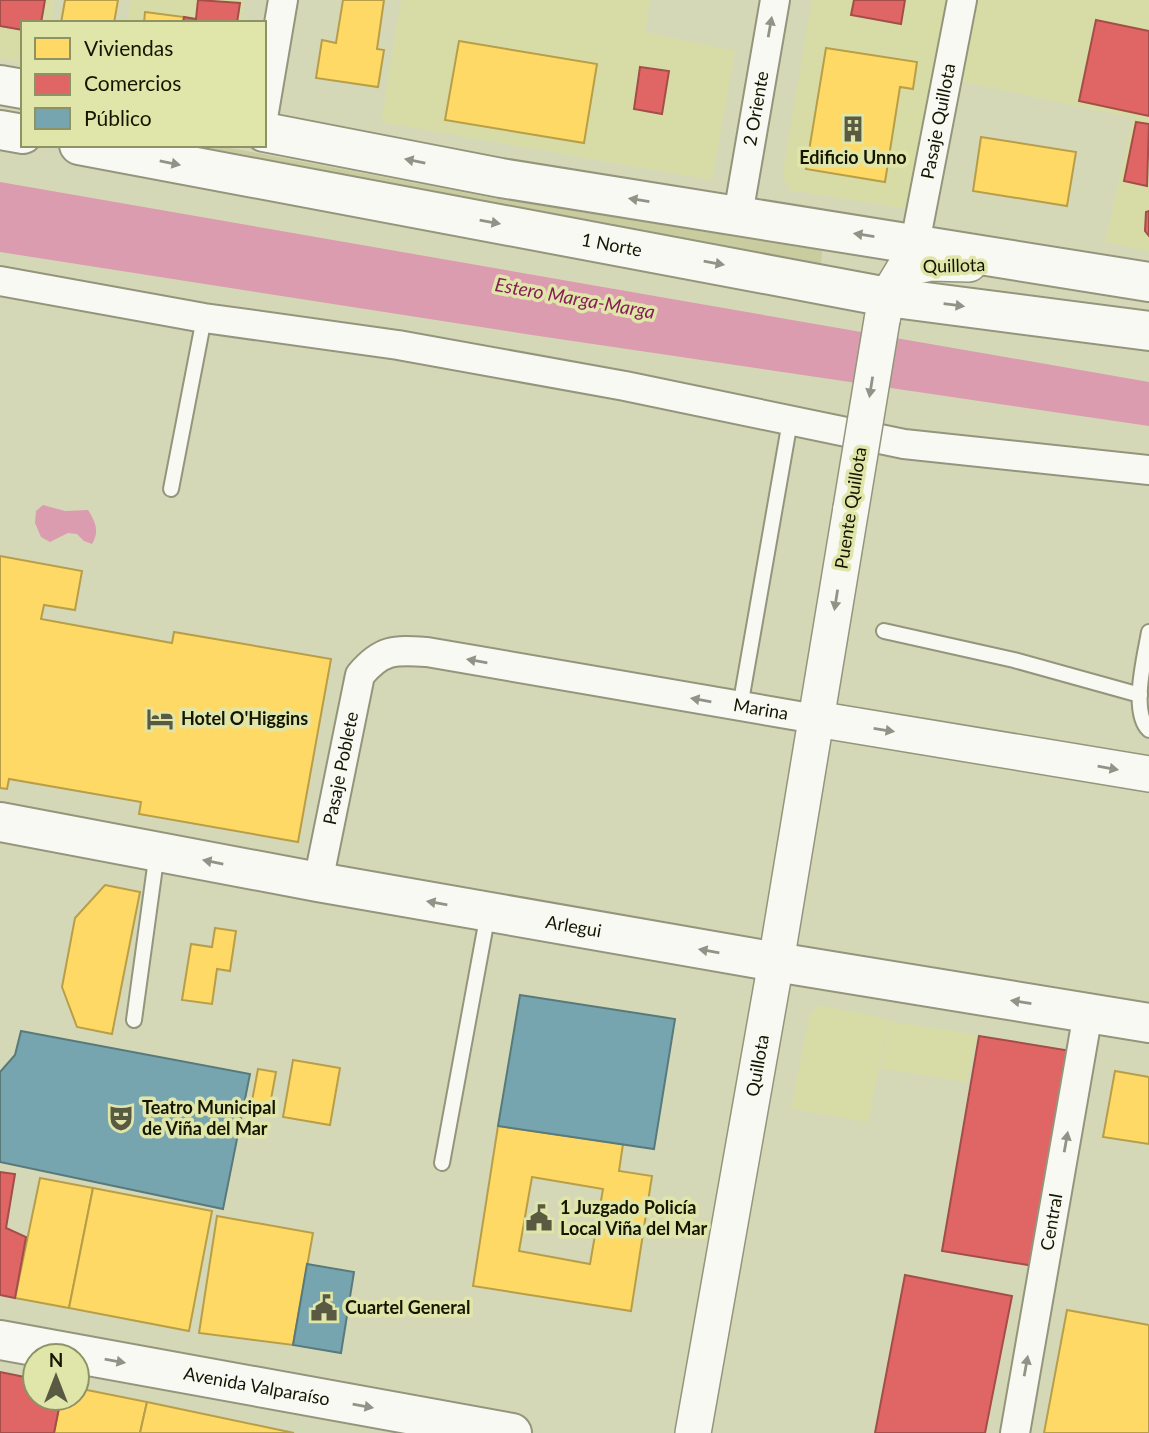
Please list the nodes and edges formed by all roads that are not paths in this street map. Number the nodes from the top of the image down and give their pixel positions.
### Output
1 (283, 0) edge
2 (775, 0) edge
3 (962, 0) edge
4 (0, 85) edge
5 (21, 89) edge
6 (266, 101) edge
7 (0, 130) edge
8 (266, 132) edge
9 (21, 134) edge
10 (89, 147) edge
11 (738, 215) junction
12 (915, 243) junction
13 (1060, 267) junction
14 (0, 281) edge
15 (1149, 282) edge
16 (884, 308) junction
17 (204, 318) junction
18 (1149, 331) edge
19 (790, 421) junction
20 (1149, 470) edge
21 (171, 489) dead end
22 (884, 631) dead end
23 (1149, 632) edge
24 (373, 660) joint
25 (1146, 673) edge
26 (1140, 695) junction
27 (740, 707) junction
28 (818, 708) junction
29 (1149, 730) edge
30 (1149, 774) edge
31 (0, 822) edge
32 (157, 852) junction
33 (318, 882) junction
34 (489, 912) junction
35 (776, 962) junction
36 (1088, 1013) junction
37 (134, 1020) dead end
38 (1149, 1023) edge
39 (442, 1163) dead end
40 (0, 1340) edge
41 (512, 1433) edge
42 (693, 1433) edge
43 (1015, 1433) edge

1 - 6 street
11 -> 2 street, 2 Oriente
3 - 12 street, Pasaje Quillota
4 - 5 main road
7 - 9 main road
11 -> 8 main road
10 -> 16 main road, 1 Norte
12 -> 11 main road
12 - 13 main road
13 - 15 main road
13 - 16 street, Quillota
14 - 17 street
16 -> 18 main road, 1 Norte
16 -> 28 street, Puente Quillota, bridge
17 - 19 street
17 - 21 lane
19 - 20 street
19 - 27 lane
22 - 26 lane
23 - 25 lane
27 -> 24 street, Marina
24 - 33 street, Pasaje Poblete
25 - 26 lane
26 - 29 lane
27 - 28 street, Marina
28 -> 30 street, Marina
28 - 35 street, Quillota
31 - 32 main road, Arlegui
33 -> 32 main road, Arlegui
32 - 37 lane
34 -> 33 main road, Arlegui
35 -> 34 main road, Arlegui
34 - 39 lane
36 -> 35 main road, Arlegui
35 - 42 street, Quillota
36 - 38 main road, Arlegui
43 -> 36 street, Central
40 -> 41 main road, Avenida Valparaíso

